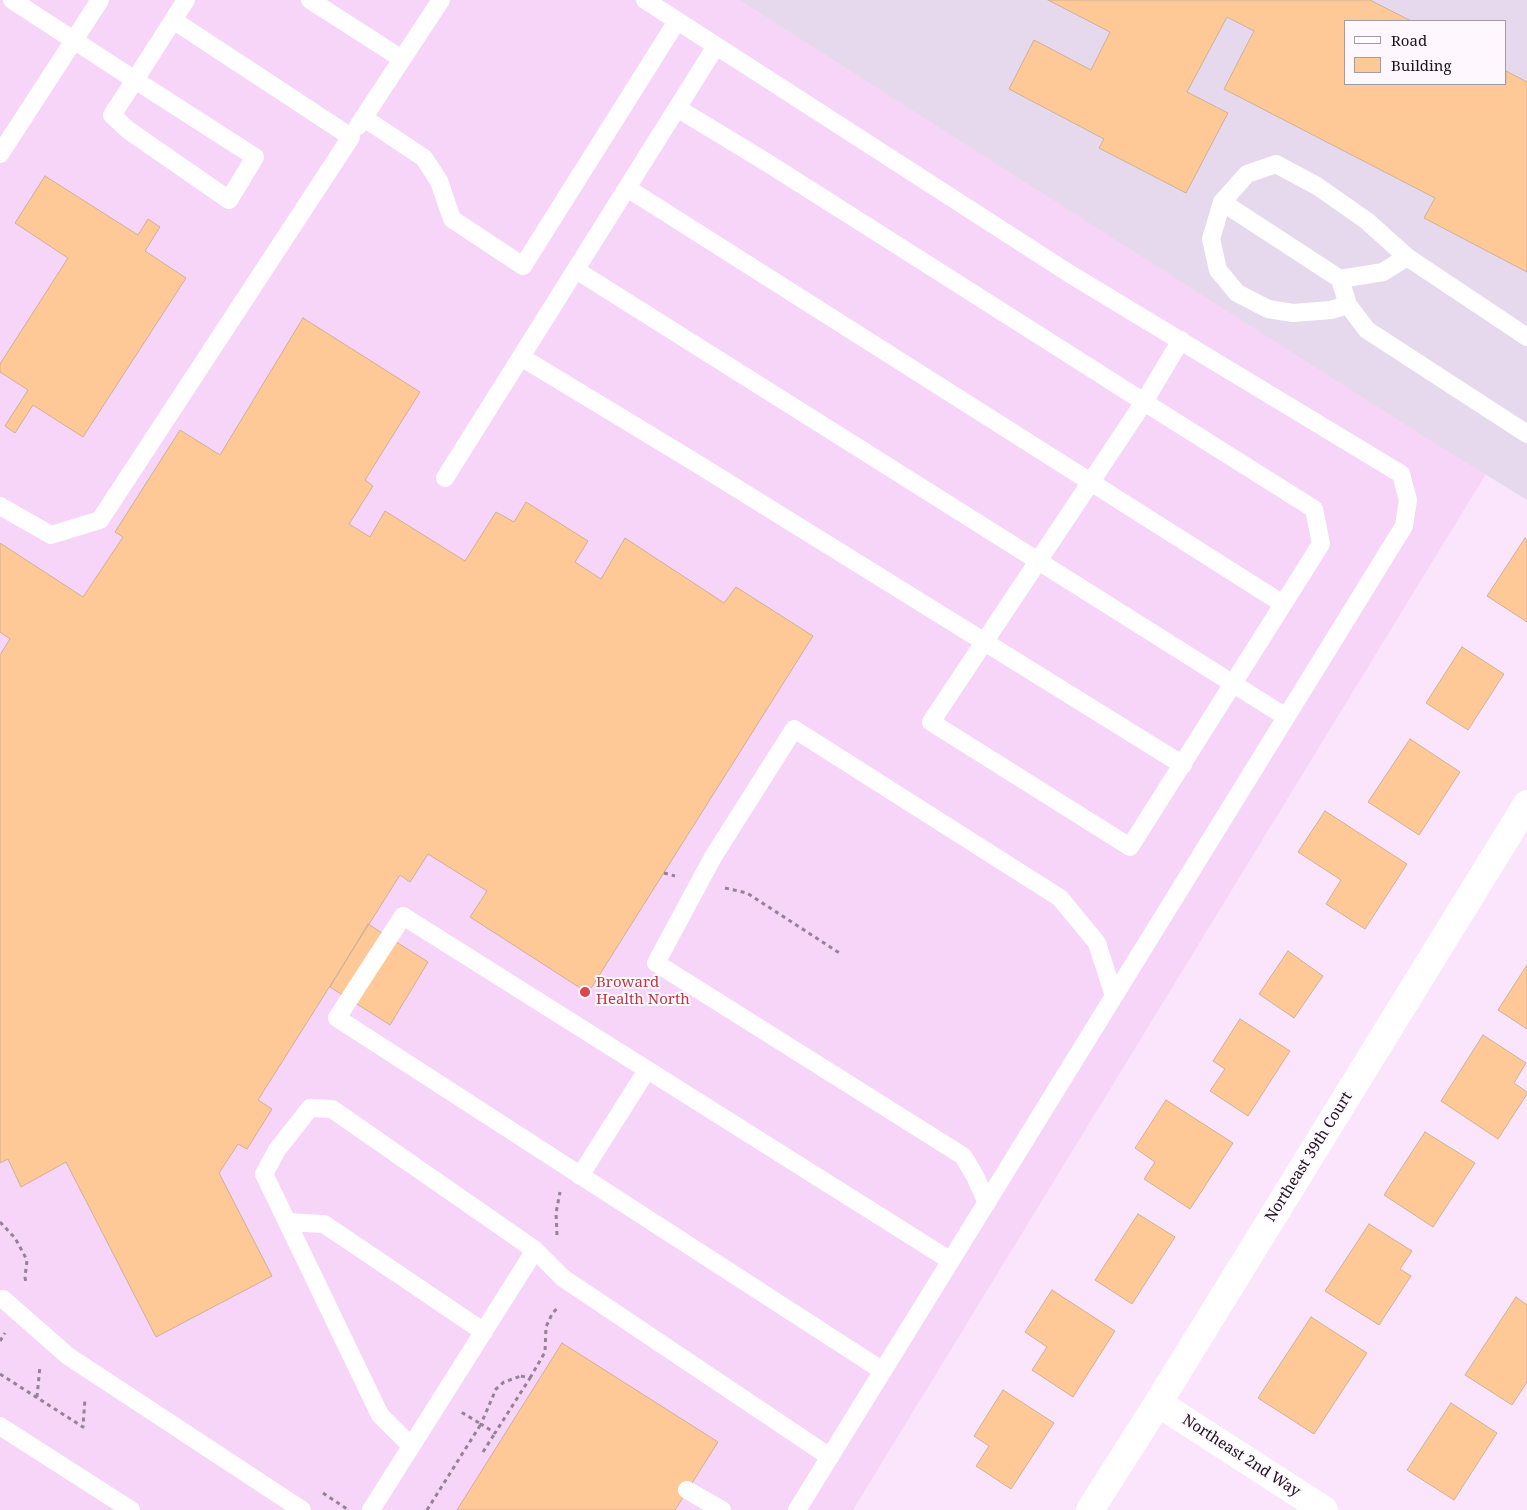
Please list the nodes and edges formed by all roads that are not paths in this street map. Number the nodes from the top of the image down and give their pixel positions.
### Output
1 (12, 0) edge
2 (100, 0) edge
3 (186, 0) edge
4 (310, 0) edge
5 (441, 0) edge
6 (645, 0) edge
7 (174, 20) junction
8 (677, 21) junction
9 (74, 39) junction
10 (716, 46) junction
11 (402, 59) junction
12 (134, 80) junction
13 (677, 108) junction
14 (364, 118) junction
15 (351, 137) junction
16 (0, 154) edge
17 (627, 188) junction
18 (1222, 202) junction
19 (1407, 257) junction
20 (576, 270) junction
21 (1340, 279) junction
22 (1348, 305) junction
23 (1527, 336) edge
24 (1181, 340) junction
25 (521, 357) junction
26 (1144, 402) junction
27 (1527, 434) edge
28 (445, 478) dead end
29 (1090, 482) junction
30 (0, 506) edge
31 (1038, 560) junction
32 (1284, 604) junction
33 (983, 642) junction
34 (1234, 683) junction
35 (1286, 716) junction
36 (1183, 765) junction
37 (1527, 804) edge
38 (1114, 996) junction
39 (647, 1070) junction
40 (580, 1176) junction
41 (987, 1203) junction
42 (287, 1222) junction
43 (535, 1250) junction
44 (951, 1261) junction
45 (1, 1296) edge
46 (484, 1332) junction
47 (883, 1371) junction
48 (1158, 1403) junction
49 (0, 1426) edge
50 (411, 1446) junction
51 (830, 1457) junction
52 (687, 1490) dead end
53 (130, 1510) edge
54 (302, 1510) edge
55 (371, 1510) edge
56 (722, 1510) edge
57 (797, 1510) edge
58 (1090, 1510) edge
59 (1324, 1510) edge

1 - 9 lane
2 - 9 lane
3 - 7 lane
4 - 11 lane
5 - 11 lane
6 - 8 lane
7 - 12 lane
7 - 15 lane
8 - 10 lane
8 - 14 lane
9 - 12 lane
9 - 16 lane
10 - 13 lane
10 - 24 lane
11 - 14 lane
12 - 12 lane
13 - 17 lane
13 - 26 lane
14 - 15 lane
15 - 30 lane
17 - 20 lane
17 - 29 lane
18 - 19 lane
18 - 21 lane
18 - 22 lane
19 - 21 lane
19 - 23 lane
20 - 25 lane
20 - 31 lane
21 - 22 lane
22 - 27 lane
24 - 26 lane
24 - 35 lane
25 - 28 lane
25 - 33 lane
26 - 29 lane
26 - 32 lane
29 - 31 lane
29 - 32 lane
31 - 33 lane
31 - 34 lane
32 - 34 lane
33 - 36 lane
33 - 36 lane
34 - 35 lane
34 - 36 lane
35 - 38 lane
37 - 48 street, Northeast 39th Court
38 - 41 lane
38 - 41 lane
39 - 40 lane
39 - 40 lane
39 - 44 lane
40 - 47 lane
41 - 44 lane
42 - 43 lane
42 - 46 lane
42 - 50 lane
43 - 46 lane
43 - 51 lane
44 - 47 lane
45 - 54 lane
46 - 50 lane
47 - 51 lane
48 - 58 street, Northeast 39th Court
48 - 59 street, Northeast 2nd Way
49 - 53 lane
50 - 55 lane
51 - 57 lane
52 - 56 lane

